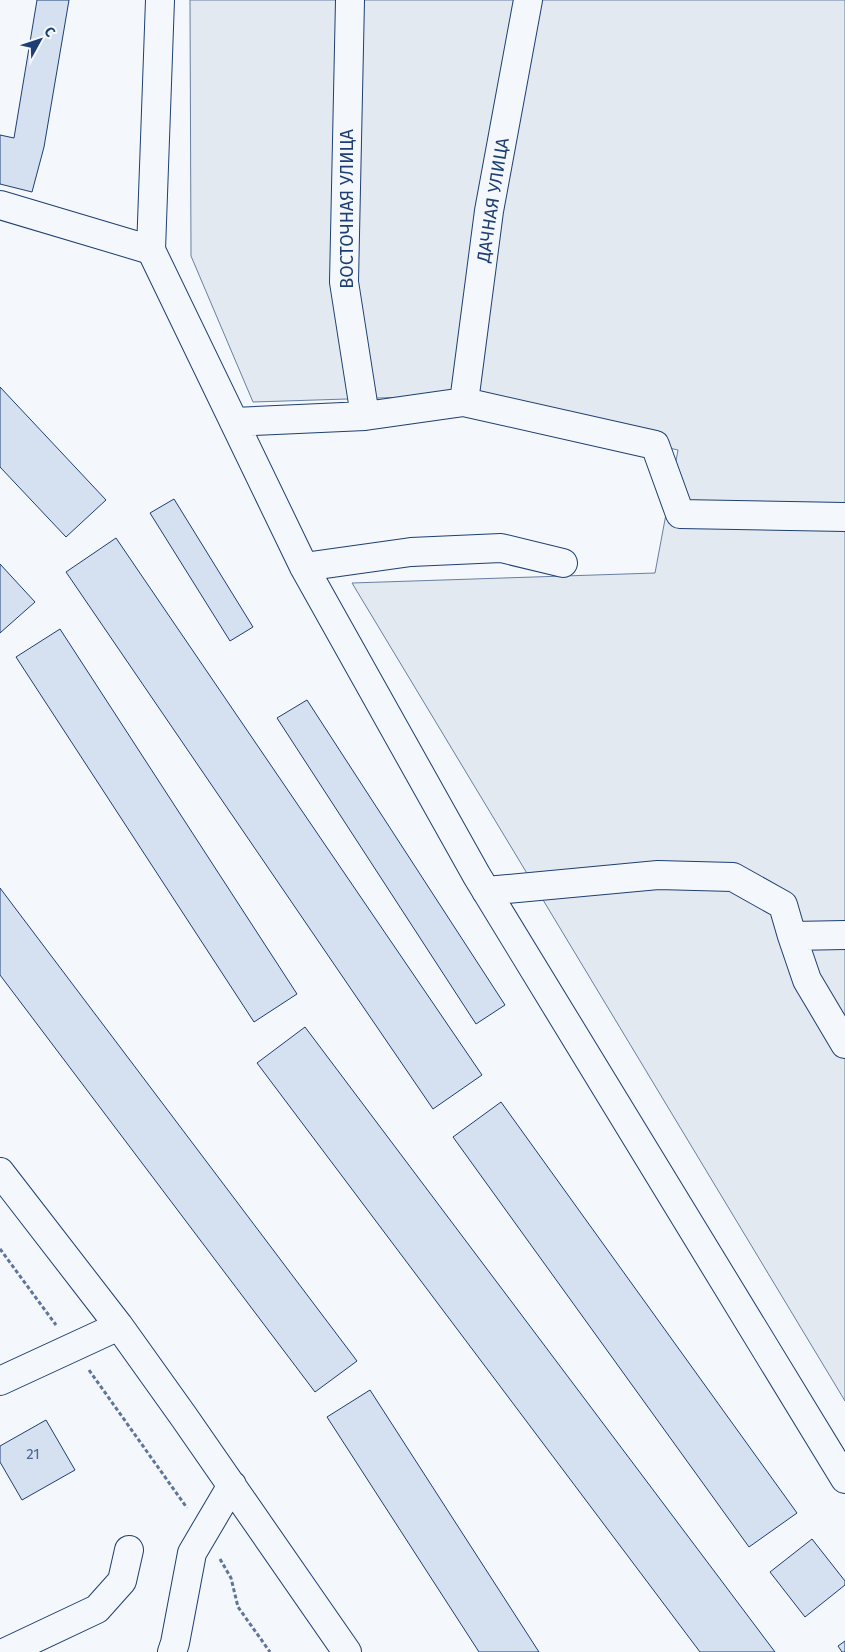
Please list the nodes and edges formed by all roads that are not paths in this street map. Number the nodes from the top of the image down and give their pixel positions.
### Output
1 (160, 0) edge
2 (350, 0) edge
3 (528, 0) edge
4 (0, 205) edge
5 (151, 250) junction
6 (464, 402) junction
7 (365, 416) junction
8 (234, 422) junction
9 (845, 517) edge
10 (563, 563) dead end
11 (304, 567) junction
12 (486, 891) junction
13 (845, 935) edge
14 (792, 936) junction
15 (845, 1044) edge
16 (0, 1172) edge
17 (119, 1326) junction
18 (0, 1381) edge
19 (845, 1479) edge
20 (232, 1485) junction
21 (129, 1550) dead end
22 (6, 1652) edge
23 (172, 1652) edge
24 (347, 1652) edge

1 - 5 street
2 - 7 street, ВОСТОЧНАЯ УЛИЦА
3 - 6 street, ДАЧНАЯ УЛИЦА
4 - 5 street
5 - 8 street
6 - 7 street
6 - 9 street
7 - 8 street
8 - 11 street
10 - 11 street
11 - 12 street
12 - 14 street
12 - 19 street
13 - 14 street
14 - 15 street
16 - 17 street
17 - 18 street
17 - 20 street
20 - 23 street
20 - 24 street
21 - 22 street

